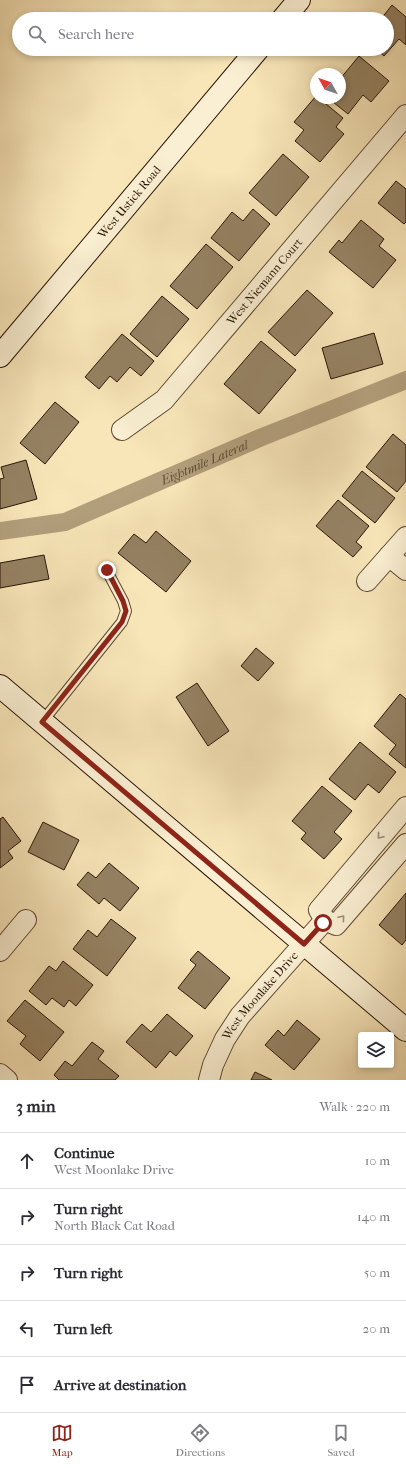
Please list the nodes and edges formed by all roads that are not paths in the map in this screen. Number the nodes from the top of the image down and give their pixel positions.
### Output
1 (299, 0) edge
2 (290, 12) edge
3 (252, 56) edge
4 (404, 122) edge
5 (0, 356) edge
6 (122, 430) dead end
7 (406, 536) edge
8 (389, 556) junction
9 (107, 570) dead end
10 (406, 570) edge
11 (367, 581) dead end
12 (0, 686) edge
13 (42, 722) junction
14 (406, 807) edge
15 (406, 844) edge
16 (26, 920) dead end
17 (325, 920) junction
18 (304, 944) junction
19 (0, 951) edge
20 (406, 1030) edge
21 (0, 1074) edge
22 (7, 1080) edge
23 (209, 1080) edge

1 - 2 main road
3 - 5 main road, West Ustick Road
4 - 6 street, West Niemann Court
7 - 8 street
8 - 10 street
8 - 11 street
9 - 13 lane
12 - 13 main road
13 - 18 main road
14 -> 17 street
17 -> 15 street
16 - 19 street
17 - 18 street, West Moonlake Drive
18 - 20 main road
18 - 23 street, West Moonlake Drive
21 - 22 street

